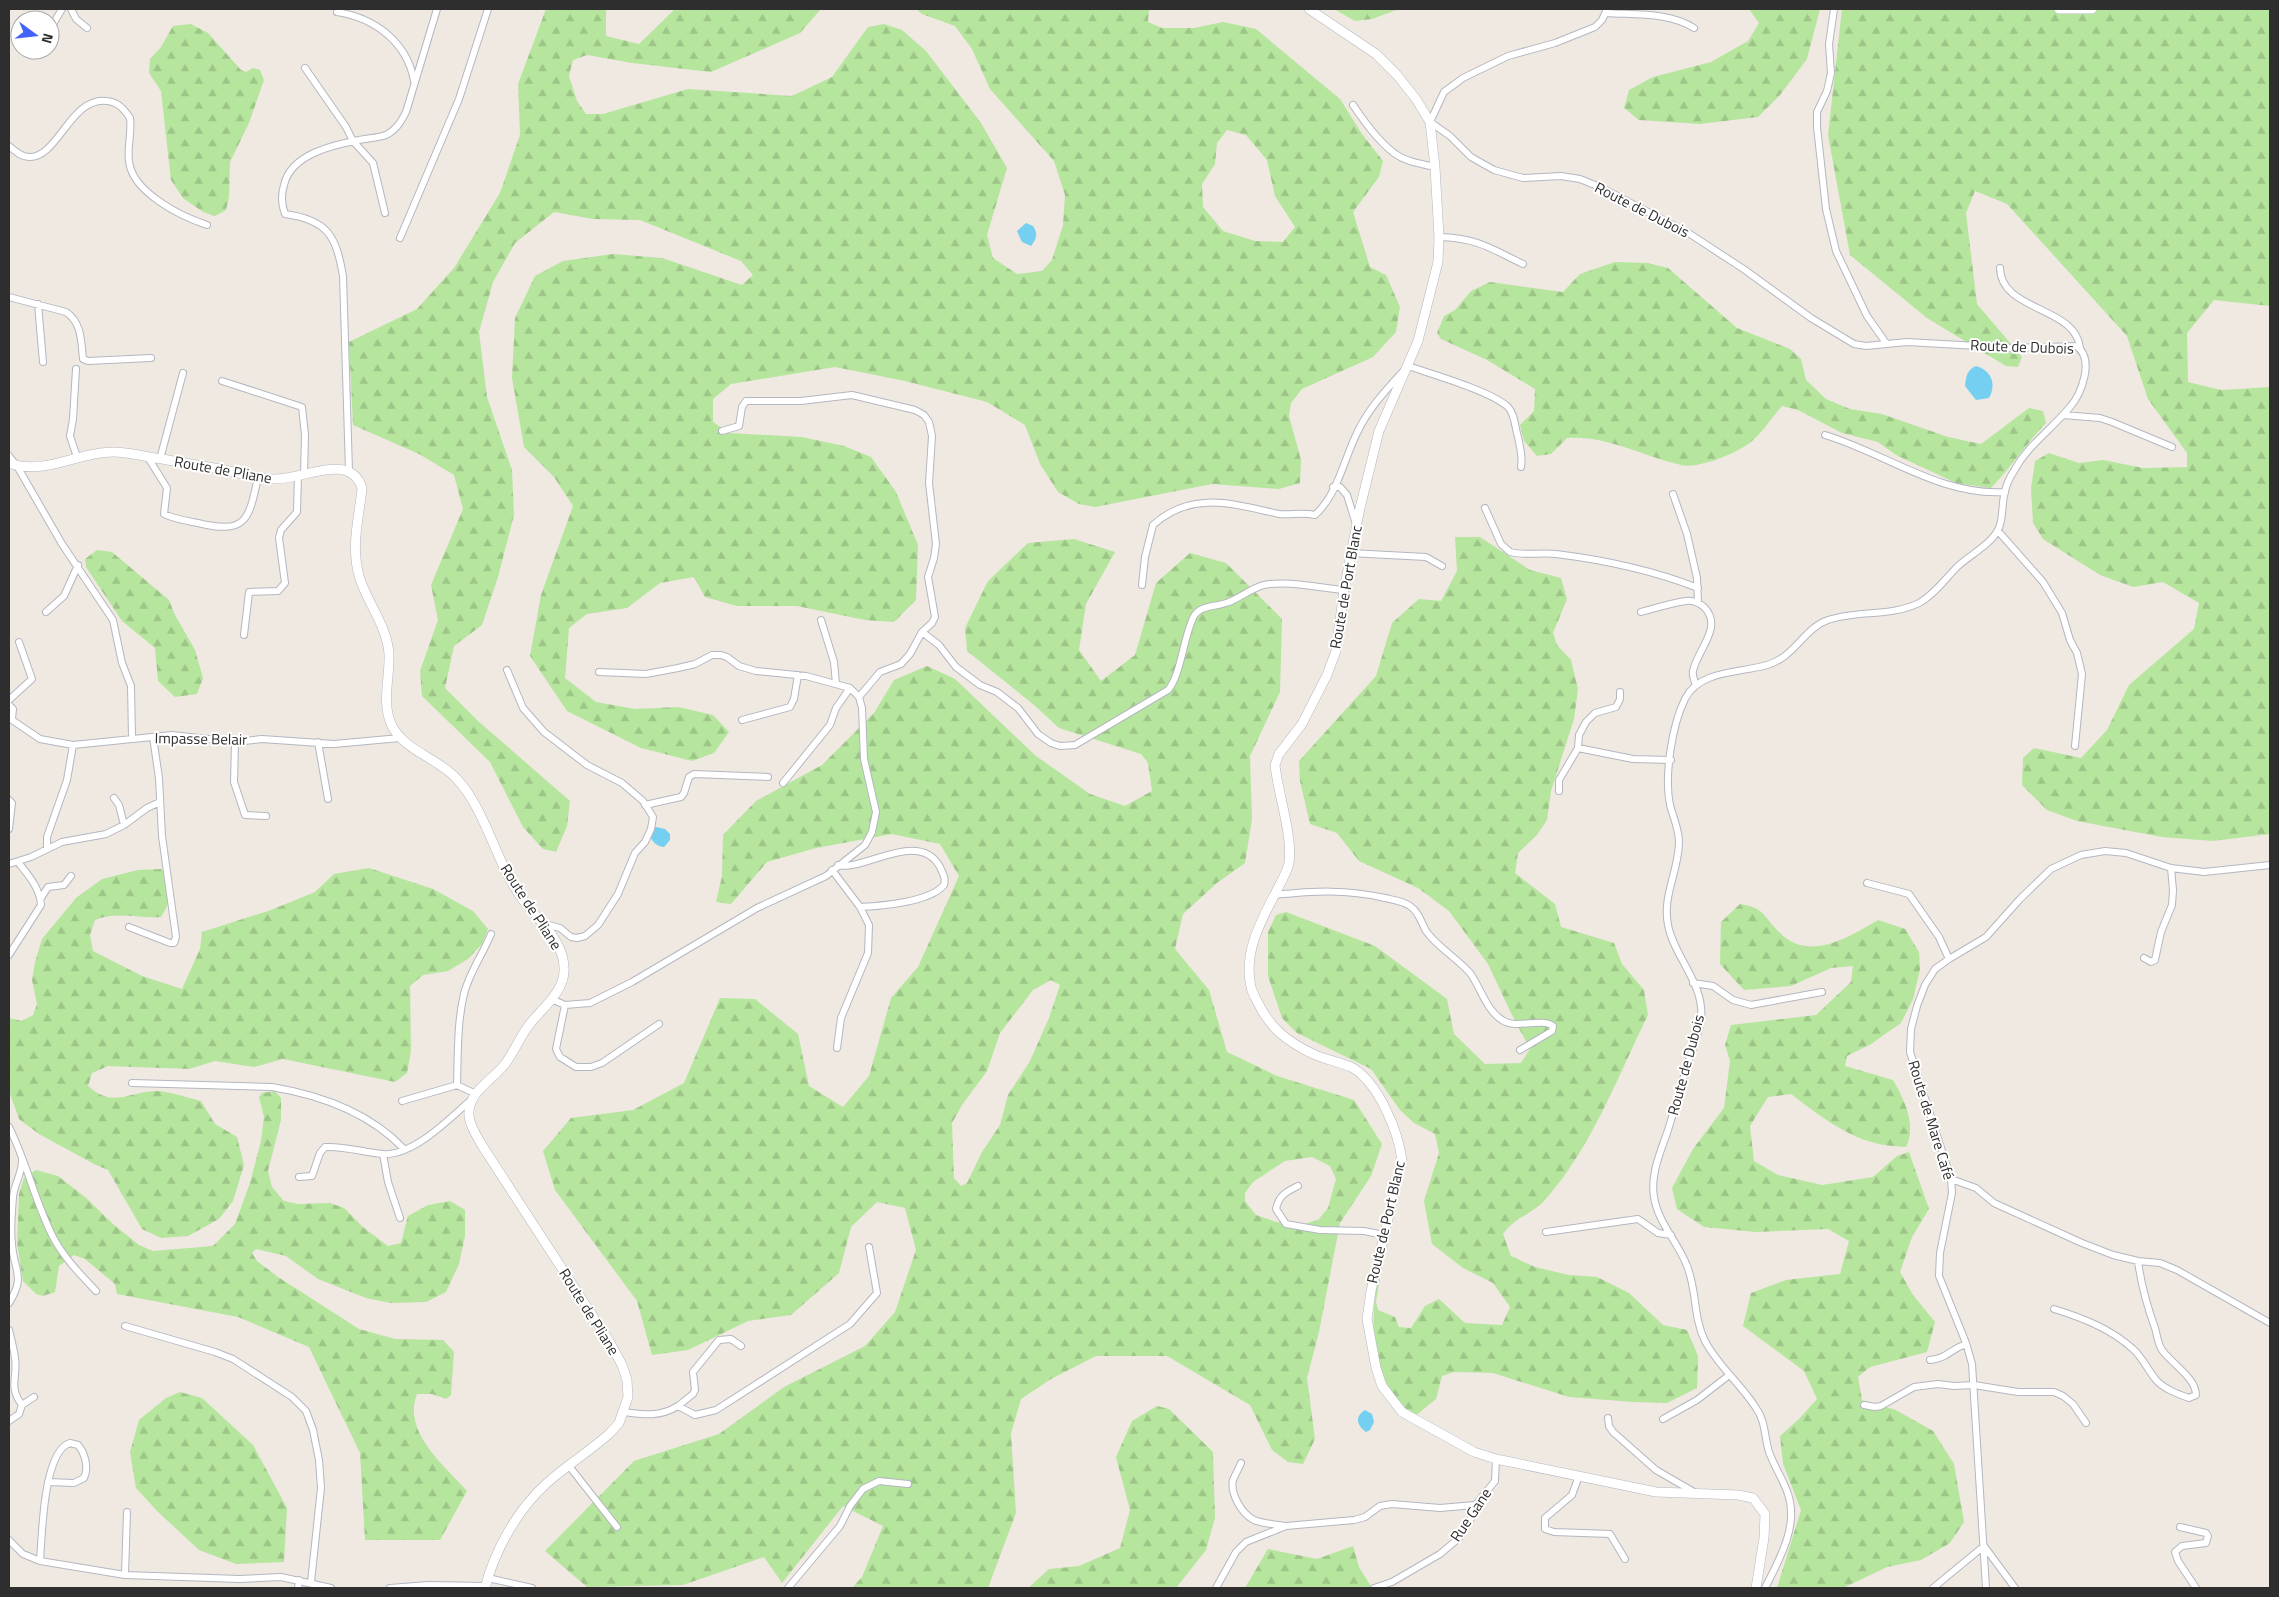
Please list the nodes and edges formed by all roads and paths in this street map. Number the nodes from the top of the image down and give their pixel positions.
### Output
1 (71, 9) edge
2 (437, 9) edge
3 (488, 9) edge
4 (1309, 9) edge
5 (1834, 9) edge
6 (2059, 9) edge
7 (2092, 9) edge
8 (1607, 11) edge
9 (337, 12) dead end
10 (87, 28) dead end
11 (1694, 28) dead end
12 (305, 68) dead end
13 (415, 83) junction
14 (1353, 105) dead end
15 (1430, 122) junction
16 (352, 142) junction
17 (9, 146) edge
18 (1436, 167) junction
19 (385, 214) dead end
20 (207, 225) dead end
21 (1439, 237) junction
22 (400, 238) dead end
23 (1522, 264) dead end
24 (2000, 268) dead end
25 (9, 298) edge
26 (38, 304) junction
27 (1886, 343) junction
28 (2080, 348) junction
29 (151, 358) dead end
30 (43, 362) dead end
31 (1408, 366) junction
32 (76, 369) dead end
33 (183, 373) dead end
34 (222, 381) dead end
35 (2063, 415) junction
36 (722, 431) dead end
37 (1825, 435) dead end
38 (2172, 447) dead end
39 (9, 456) edge
40 (147, 456) junction
41 (77, 457) junction
42 (160, 459) junction
43 (13, 465) edge
44 (1521, 467) dead end
45 (349, 470) junction
46 (301, 476) junction
47 (258, 477) junction
48 (1334, 487) junction
49 (2004, 492) junction
50 (1674, 494) dead end
51 (1485, 508) dead end
52 (1356, 524) junction
53 (1998, 531) junction
54 (1350, 553) junction
55 (78, 565) junction
56 (1442, 566) dead end
57 (1142, 585) dead end
58 (1698, 588) junction
59 (1344, 590) junction
60 (1698, 603) junction
61 (46, 612) dead end
62 (1641, 612) dead end
63 (821, 620) dead end
64 (922, 632) junction
65 (244, 635) dead end
66 (20, 642) dead end
67 (507, 670) dead end
68 (599, 672) dead end
69 (798, 675) junction
70 (836, 684) junction
71 (1696, 685) junction
72 (850, 688) junction
73 (1620, 692) dead end
74 (859, 697) junction
75 (9, 700) edge
76 (9, 704) edge
77 (10, 718) edge
78 (742, 720) dead end
79 (153, 737) junction
80 (132, 738) junction
81 (400, 738) junction
82 (236, 742) junction
83 (318, 742) junction
84 (74, 745) junction
85 (2075, 746) dead end
86 (1578, 748) junction
87 (1671, 760) junction
88 (768, 777) dead end
89 (783, 783) dead end
90 (1559, 790) dead end
91 (114, 798) dead end
92 (328, 799) dead end
93 (9, 800) edge
94 (160, 802) junction
95 (645, 805) junction
96 (266, 816) dead end
97 (124, 826) junction
98 (9, 830) edge
99 (47, 849) junction
100 (18, 862) junction
101 (9, 864) edge
102 (838, 865) junction
103 (2270, 865) edge
104 (2171, 868) junction
105 (832, 870) junction
106 (71, 876) dead end
107 (1867, 882) dead end
108 (1275, 895) junction
109 (41, 898) junction
110 (860, 907) junction
111 (545, 924) junction
112 (129, 927) dead end
113 (491, 934) dead end
114 (9, 955) edge
115 (2144, 958) dead end
116 (1949, 959) junction
117 (1693, 983) junction
118 (1822, 992) dead end
119 (551, 999) junction
120 (565, 1005) junction
121 (659, 1024) dead end
122 (837, 1048) dead end
123 (1520, 1050) dead end
124 (132, 1083) dead end
125 (456, 1085) junction
126 (475, 1096) junction
127 (402, 1101) dead end
128 (9, 1127) edge
129 (404, 1149) junction
130 (22, 1153) junction
131 (383, 1154) junction
132 (299, 1177) dead end
133 (1951, 1179) junction
134 (1298, 1186) dead end
135 (400, 1218) dead end
136 (1546, 1232) dead end
137 (1384, 1235) junction
138 (1671, 1235) junction
139 (869, 1248) dead end
140 (2138, 1261) junction
141 (96, 1291) dead end
142 (9, 1303) edge
143 (2054, 1309) dead end
144 (2270, 1323) edge
145 (125, 1326) dead end
146 (9, 1330) edge
147 (1966, 1344) junction
148 (741, 1346) dead end
149 (1930, 1360) dead end
150 (1728, 1376) junction
151 (1974, 1385) junction
152 (34, 1397) dead end
153 (22, 1405) junction
154 (1864, 1405) dead end
155 (678, 1406) junction
156 (624, 1412) junction
157 (1608, 1418) dead end
158 (1663, 1418) dead end
159 (9, 1420) edge
160 (2086, 1423) dead end
161 (1496, 1459) junction
162 (1242, 1463) dead end
163 (569, 1466) junction
164 (1579, 1476) junction
165 (48, 1482) junction
166 (908, 1484) dead end
167 (1698, 1494) junction
168 (1476, 1505) junction
169 (128, 1512) dead end
170 (1286, 1526) junction
171 (617, 1527) dead end
172 (2180, 1527) dead end
173 (9, 1540) edge
174 (1984, 1546) junction
175 (1625, 1559) dead end
176 (40, 1561) junction
177 (125, 1574) junction
178 (299, 1580) junction
179 (311, 1582) junction
180 (486, 1584) edge
181 (298, 1588) edge
182 (331, 1588) edge
183 (390, 1588) edge
184 (532, 1588) edge
185 (788, 1588) edge
186 (1216, 1588) edge
187 (1374, 1588) edge
188 (1756, 1588) edge
189 (1765, 1588) edge
190 (1933, 1588) edge
191 (1986, 1588) edge
192 (2015, 1588) edge
193 (2196, 1588) edge

1 - 10 street
2 - 13 street
3 - 22 street
4 - 15 street, Route de Port Blanc
5 - 27 street
6 - 7 street
8 - 11 street
8 - 15 street
9 - 13 street
12 - 16 street
13 - 16 street
14 - 18 street
15 - 18 street, Route de Port Blanc
15 - 27 street, Route de Dubois
16 - 19 street
16 - 45 street
17 - 20 street
18 - 21 street, Route de Port Blanc
21 - 23 street
21 - 31 street, Route de Port Blanc
24 - 28 street
25 - 26 street
26 - 29 street
26 - 30 street
27 - 28 street, Route de Dubois
28 - 35 street, Route de Dubois
31 - 44 street
31 - 48 street
31 - 52 street, Route de Port Blanc
32 - 41 street
33 - 42 street
34 - 46 street
35 - 38 street
35 - 49 street, Route de Dubois
36 - 64 street
37 - 49 street
39 - 43 street
40 - 41 street, Route de Pliane
40 - 42 street, Route de Pliane
40 - 47 street
41 - 43 street, Route de Pliane
42 - 47 street, Route de Pliane
43 - 55 street
45 - 46 street, Route de Pliane
45 - 81 street
46 - 47 street, Route de Pliane
46 - 65 street
48 - 52 street
48 - 57 street
49 - 53 street, Route de Dubois
50 - 58 street
51 - 58 street
52 - 54 street, Route de Port Blanc
53 - 71 street
53 - 85 street
54 - 56 street
54 - 59 street, Route de Port Blanc
55 - 61 street
55 - 80 street
58 - 60 street
59 - 64 street
59 - 108 street, Route de Port Blanc
60 - 62 street
60 - 71 street
63 - 70 street
64 - 74 street
66 - 75 street
67 - 95 street
68 - 69 street
69 - 70 street
69 - 78 street
70 - 72 street
71 - 87 street, Route de Dubois
72 - 74 street
72 - 89 street
73 - 86 street
74 - 102 street
76 - 77 street
77 - 84 street, Impasse Belair
79 - 80 street, Impasse Belair
79 - 82 street, Impasse Belair
79 - 94 street
80 - 84 street, Impasse Belair
81 - 83 street, Impasse Belair
81 - 111 street, Route de Pliane
82 - 83 street, Impasse Belair
82 - 96 street
83 - 92 street
84 - 99 street
86 - 87 street
86 - 90 street
87 - 117 street, Route de Dubois
88 - 95 street
91 - 97 street
93 - 98 street
94 - 97 street
94 - 112 street
95 - 111 street
97 - 99 street
99 - 100 street
100 - 101 street
100 - 109 street
102 - 105 street
102 - 110 street
103 - 104 street, Route de Mare Café
104 - 115 street
104 - 116 street, Route de Mare Café
105 - 110 street
105 - 120 street
106 - 109 street
107 - 116 street
108 - 123 street
108 - 137 street, Route de Port Blanc
109 - 114 street
110 - 122 street
111 - 119 street, Route de Pliane
113 - 125 street
116 - 133 street, Route de Mare Café
117 - 118 street
117 - 138 street, Route de Dubois
119 - 120 street
119 - 126 street, Route de Pliane
120 - 121 street
124 - 129 street
125 - 126 street
125 - 127 street
126 - 129 street
126 - 156 street, Route de Pliane
128 - 130 street
129 - 131 street
130 - 141 street
130 - 142 street
131 - 132 street
131 - 135 street
133 - 140 street
133 - 147 street, Route de Mare Café
134 - 137 street
136 - 138 street
137 - 161 street, Route de Port Blanc
138 - 150 street, Route de Dubois
139 - 155 street
140 - 143 street
140 - 144 street
145 - 179 street
146 - 153 street
147 - 149 street
147 - 151 street, Route de Mare Café
148 - 155 street
150 - 158 street
150 - 189 street, Route de Dubois
151 - 154 street
151 - 160 street
151 - 174 street, Route de Mare Café
152 - 153 street
153 - 159 street
155 - 156 street
156 - 163 street, Route de Pliane
157 - 167 street
161 - 164 street, Route de Port Blanc
161 - 168 street, Rue Gane
162 - 170 street
163 - 171 street
163 - 180 street, Route de Pliane
164 - 167 street, Route de Port Blanc
164 - 175 street
165 - 165 street
165 - 176 street
166 - 185 street
167 - 188 street, Route de Port Blanc
168 - 170 street
168 - 187 street, Rue Gane
169 - 177 street
170 - 186 street
172 - 193 street
173 - 176 street
174 - 190 street
174 - 191 street, Route de Mare Café
174 - 192 street
176 - 177 street
177 - 178 street
178 - 179 street
178 - 181 street
179 - 182 street
180 - 183 street
180 - 184 street

